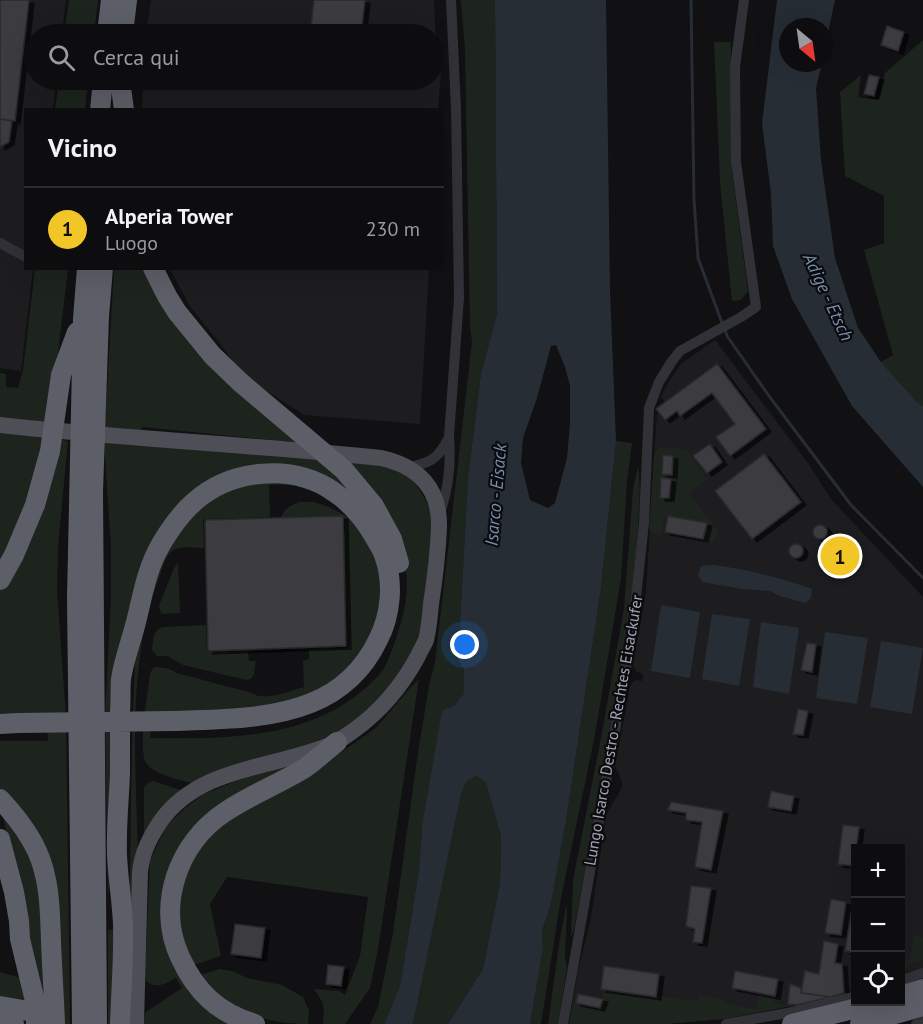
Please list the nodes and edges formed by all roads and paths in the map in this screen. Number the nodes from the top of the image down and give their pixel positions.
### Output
1 (111, 0) edge
2 (127, 0) edge
3 (451, 0) edge
4 (744, 0) edge
5 (108, 24) edge
6 (124, 24) edge
7 (102, 90) edge
8 (118, 90) edge
9 (120, 90) edge
10 (100, 108) edge
11 (115, 108) edge
12 (123, 108) edge
13 (0, 243) edge
14 (24, 256) edge
15 (87, 270) edge
16 (103, 270) edge
17 (154, 270) edge
18 (82, 318) junction
19 (0, 425) edge
20 (449, 436) junction
21 (409, 467) junction
22 (440, 513) junction
23 (0, 580) edge
24 (166, 727) junction
25 (9, 730) edge
26 (337, 742) junction
27 (0, 799) edge
28 (0, 839) edge
29 (0, 893) edge
30 (20, 939) junction
31 (923, 973) edge
32 (905, 979) edge
33 (923, 990) edge
34 (905, 995) edge
35 (851, 997) edge
36 (866, 1006) edge
37 (923, 1006) edge
38 (12, 1016) edge
39 (0, 1022) edge
40 (923, 1022) edge
41 (36, 1024) edge
42 (55, 1024) edge
43 (82, 1024) edge
44 (97, 1024) edge
45 (114, 1024) edge
46 (120, 1024) edge
47 (136, 1024) edge
48 (255, 1024) edge
49 (563, 1024) edge
50 (726, 1024) edge
51 (792, 1024) edge
52 (860, 1024) edge
53 (916, 1024) edge

1 - 5 highway
2 - 6 highway
3 - 20 street
4 - 49 street, Lungo Isarco Destro - Rechtes Eisackufer
7 - 10 highway
8 - 11 highway
9 - 12 highway
13 - 14 street
15 - 18 highway
16 - 44 highway
17 - 24 highway
18 - 23 highway
18 - 43 highway
19 - 21 main road
20 - 21 street
20 - 22 street
21 - 22 main road
22 - 26 main road
24 - 25 highway
24 - 46 highway
26 - 47 main road
26 - 48 highway
27 - 42 highway
28 - 30 highway
29 - 30 highway
30 - 41 highway
31 - 32 street
33 - 34 highway
35 - 50 street
36 - 51 highway
37 - 52 highway
38 - 39 highway
38 - 45 highway
40 - 53 street

